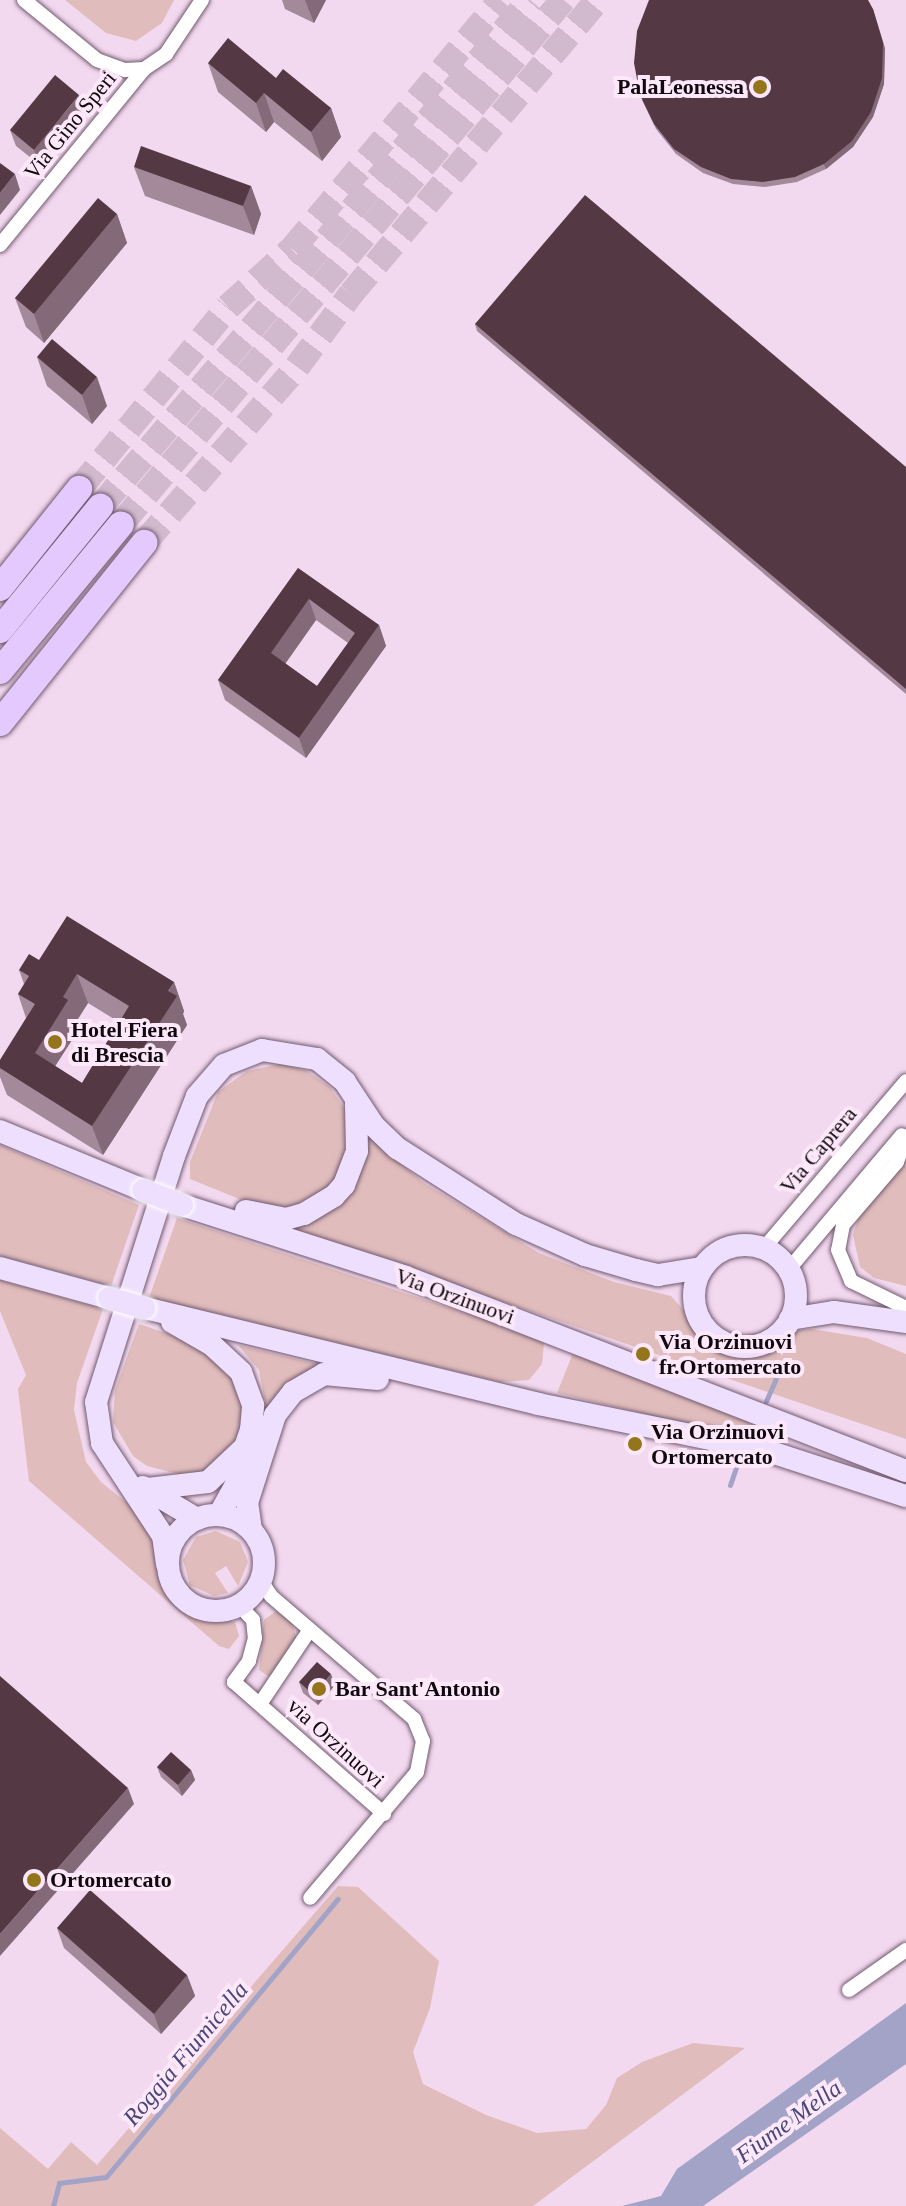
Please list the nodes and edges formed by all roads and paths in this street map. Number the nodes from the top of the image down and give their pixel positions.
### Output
1 (24, 0) edge
2 (202, 0) edge
3 (144, 69) junction
4 (0, 245) edge
5 (0, 588) edge
6 (0, 630) edge
7 (0, 671) edge
8 (0, 723) edge
9 (906, 1081) edge
10 (356, 1101) junction
11 (0, 1131) edge
12 (906, 1131) edge
13 (906, 1137) edge
14 (182, 1205) junction
15 (764, 1248) junction
16 (0, 1268) edge
17 (702, 1268) junction
18 (658, 1275) junction
19 (792, 1278) junction
20 (695, 1302) junction
21 (906, 1308) edge
22 (148, 1309) junction
23 (834, 1312) junction
24 (790, 1319) junction
25 (906, 1322) edge
26 (460, 1385) junction
27 (245, 1447) junction
28 (879, 1459) junction
29 (906, 1460) edge
30 (906, 1471) edge
31 (126, 1478) junction
32 (148, 1489) junction
33 (906, 1496) edge
34 (208, 1517) junction
35 (251, 1530) junction
36 (167, 1564) junction
37 (261, 1581) junction
38 (240, 1606) junction
39 (309, 1631) junction
40 (260, 1704) junction
41 (384, 1814) junction
42 (310, 1898) dead end
43 (906, 1950) edge
44 (849, 1990) dead end

1 - 3 street
2 - 3 street, Via Gino Speri
3 - 4 street, Via Gino Speri
5 - 6 highway
7 - 8 highway
9 - 15 street, Via Caprera
10 - 14 main road
10 - 18 main road
10 - 31 main road
11 - 14 main road, Via Orzinuovi, bridge
12 - 19 street
13 - 21 street
14 - 28 main road, Via Orzinuovi
15 - 17 main road
15 - 19 main road
16 - 22 main road, bridge
17 - 18 main road
17 - 20 main road
18 - 20 main road
19 - 23 main road
19 - 24 main road
20 - 24 main road
22 - 26 main road
22 - 27 main road
23 - 24 main road
23 - 25 main road
26 - 33 main road
26 - 35 main road
27 - 32 main road
27 - 34 main road
28 - 29 main road
28 - 30 main road, Via Orzinuovi
31 - 32 main road
31 - 36 main road
32 - 34 main road
34 - 35 main road
34 - 36 main road
35 - 37 main road
36 - 38 main road
37 - 38 main road
37 - 39 street, via Orzinuovi
38 - 40 street, via Orzinuovi
39 - 40 street, via Orzinuovi
39 - 41 street, via Orzinuovi
40 - 41 street, via Orzinuovi
41 - 42 street, via Orzinuovi
43 - 44 street

